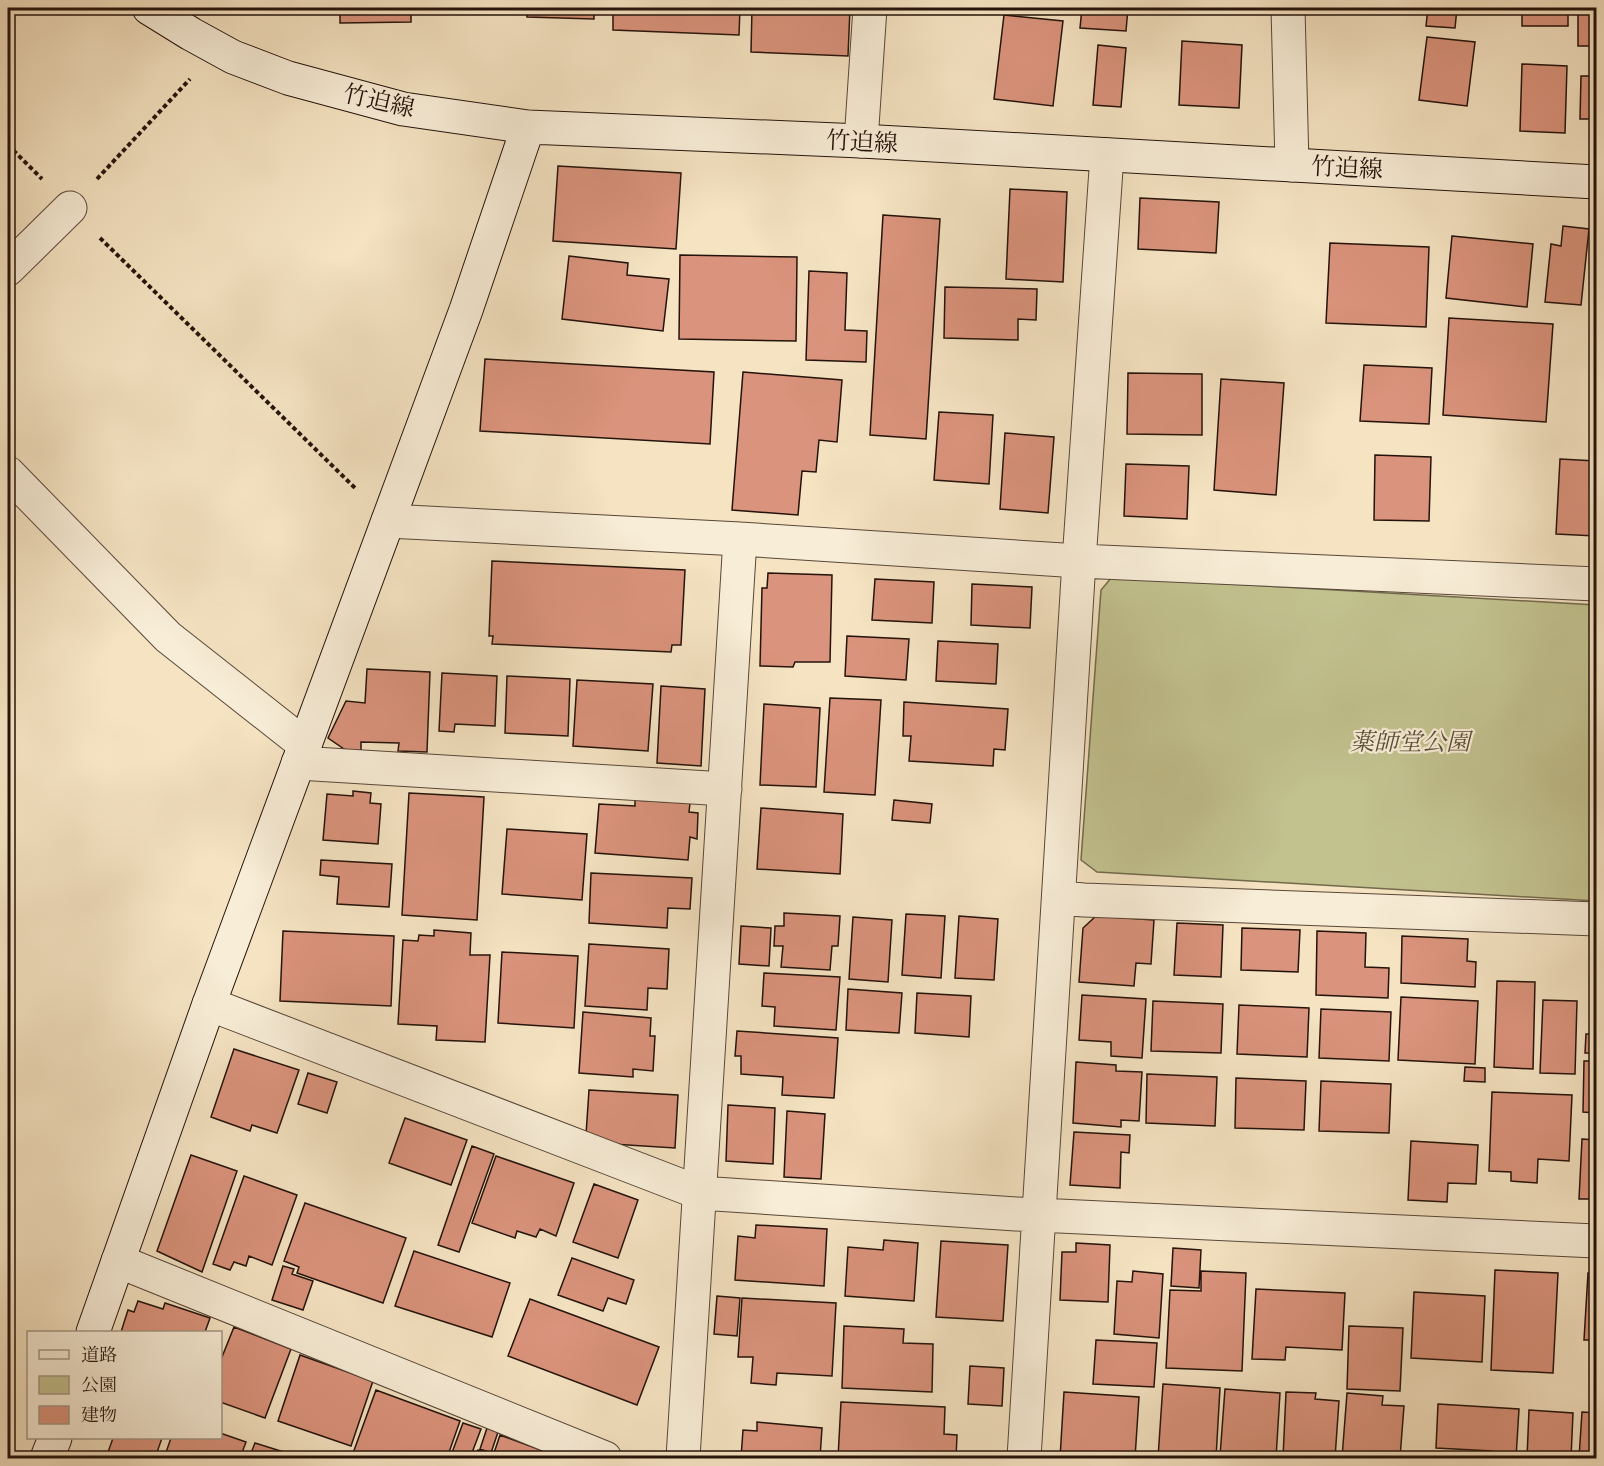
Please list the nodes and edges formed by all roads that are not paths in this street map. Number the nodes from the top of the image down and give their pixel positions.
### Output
1 (149, 8) edge
2 (870, 8) edge
3 (1288, 8) edge
4 (528, 127) junction
5 (861, 141) junction
6 (1107, 156) junction
7 (1292, 165) junction
8 (1596, 182) edge
9 (70, 208) road end
10 (8, 269) edge
11 (8, 473) edge
12 (388, 521) junction
13 (740, 539) junction
14 (1080, 561) junction
15 (1596, 584) edge
16 (302, 754) junction
17 (725, 789) junction
18 (1059, 897) junction
19 (1596, 919) edge
20 (209, 1004) junction
21 (700, 1193) junction
22 (1038, 1214) junction
23 (1596, 1241) edge
24 (118, 1261) junction
25 (93, 1331) edge
26 (54, 1439) edge
27 (47, 1458) edge
28 (605, 1458) edge
29 (683, 1458) edge
30 (1023, 1458) edge

1 - 4 street, 竹迫線
2 - 5 street
3 - 7 street
4 - 5 street, 竹迫線
4 - 12 street
5 - 6 street, 竹迫線
6 - 7 street, 竹迫線
6 - 14 street
7 - 8 street, 竹迫線
9 - 10 street
11 - 16 street
12 - 13 street
12 - 16 street
13 - 14 street
13 - 17 street
14 - 15 street
14 - 18 street
16 - 17 street
16 - 20 street
17 - 21 street
18 - 19 street
18 - 22 street
20 - 21 street
20 - 24 street
21 - 22 street
21 - 29 street
22 - 23 street
22 - 30 street
24 - 25 street
24 - 28 street
26 - 27 street

